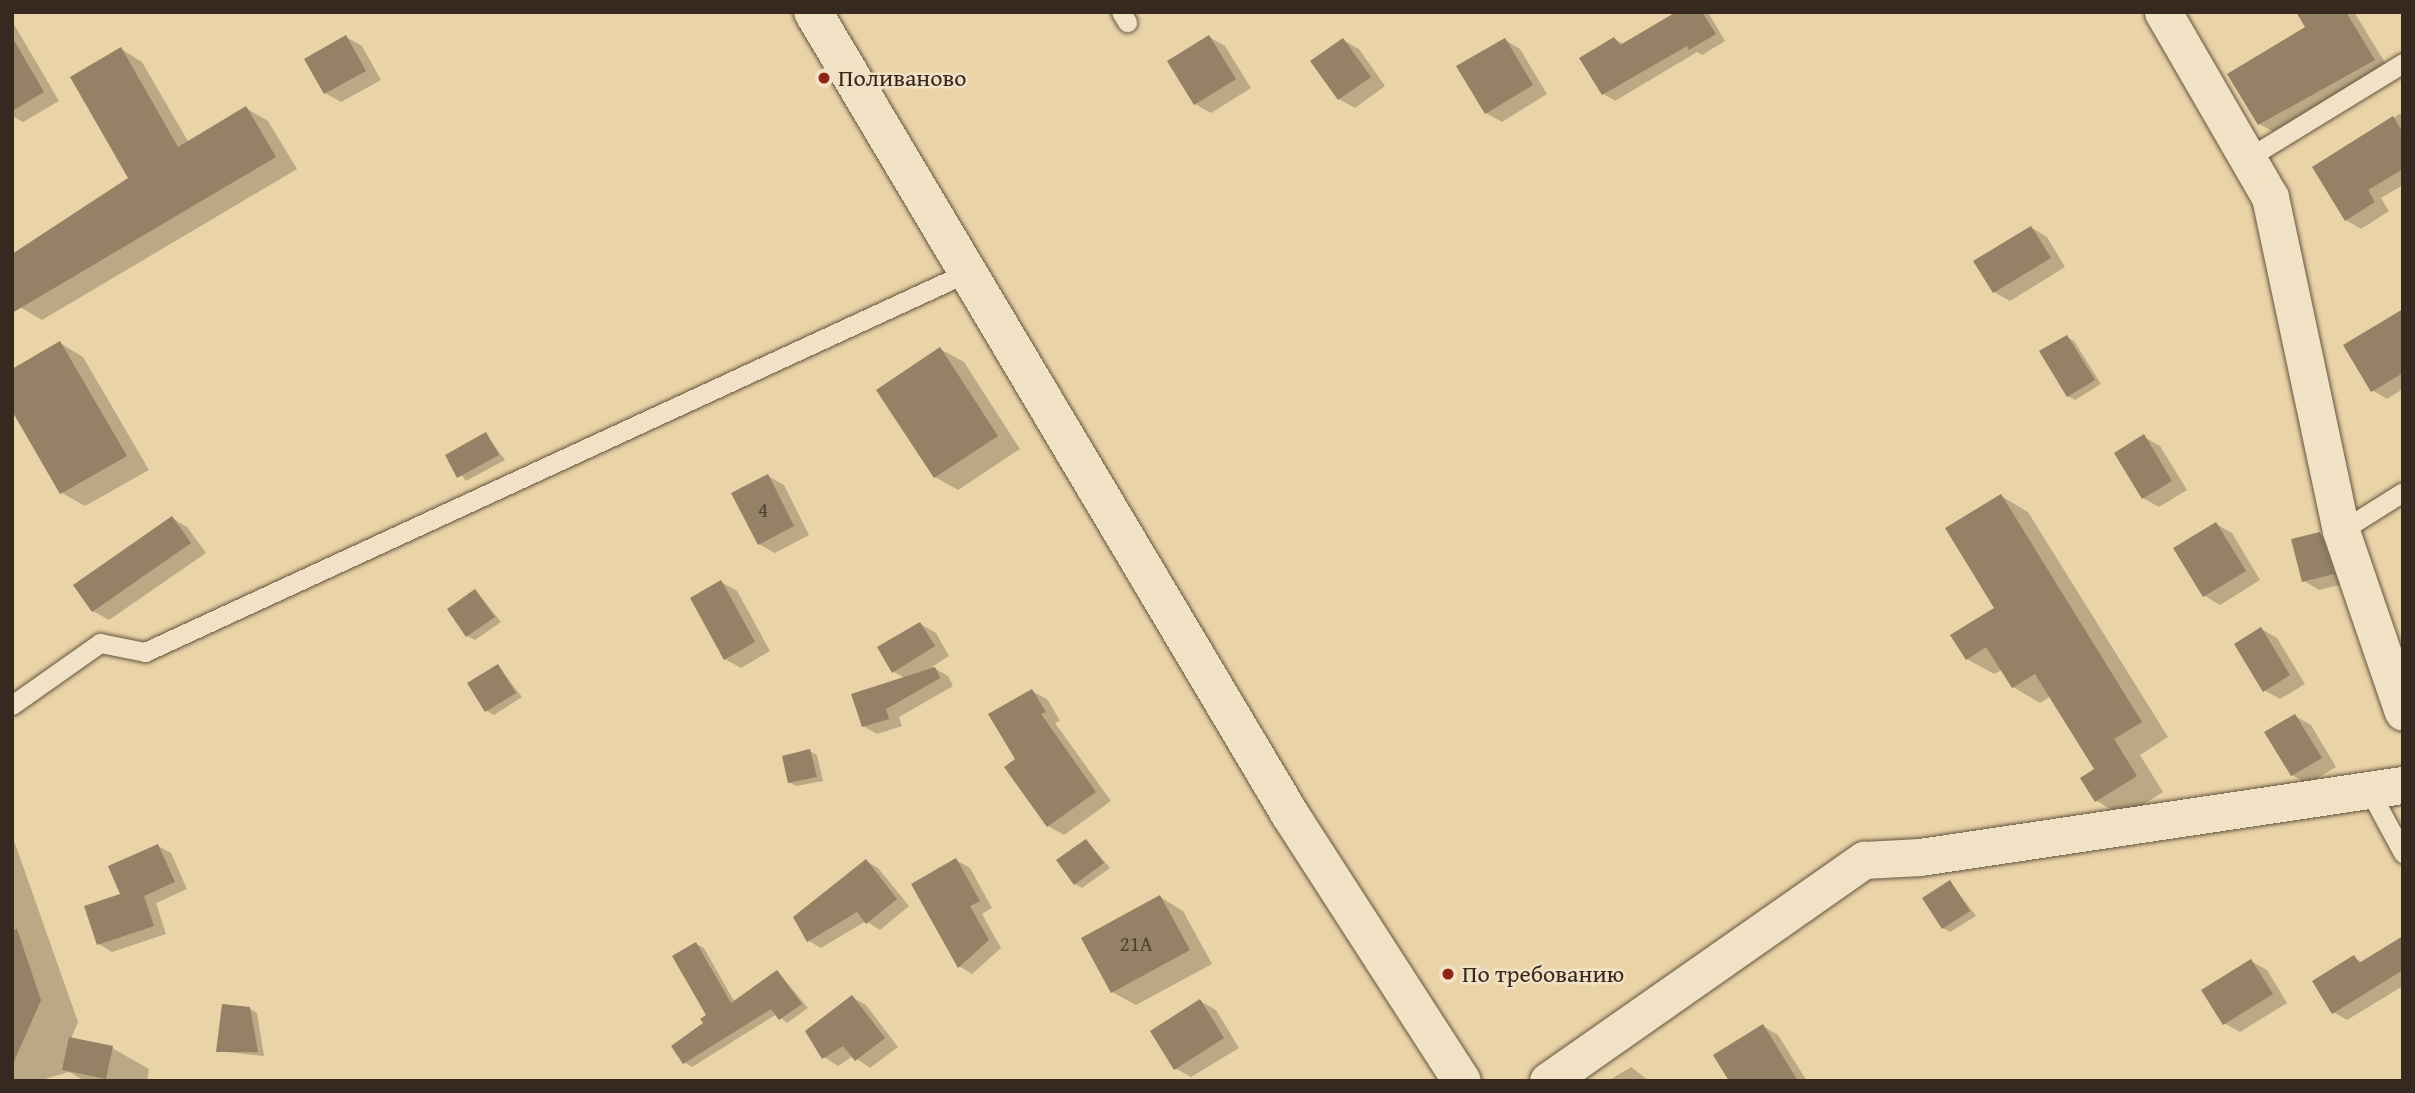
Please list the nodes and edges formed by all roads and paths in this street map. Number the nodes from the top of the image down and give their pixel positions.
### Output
1 (813, 12) edge
2 (2163, 12) edge
3 (2403, 63) edge
4 (2248, 158) junction
5 (966, 273) junction
6 (2403, 492) edge
7 (2341, 531) junction
8 (12, 705) edge
9 (2403, 712) edge
10 (2386, 788) edge
11 (2403, 853) edge
12 (1462, 1081) edge
13 (1548, 1081) edge

1 - 5 street
2 - 4 street
3 - 4 lane
4 - 7 street
5 - 8 lane
5 - 12 street
6 - 7 lane
7 - 9 street
10 - 11 lane
10 - 13 street

